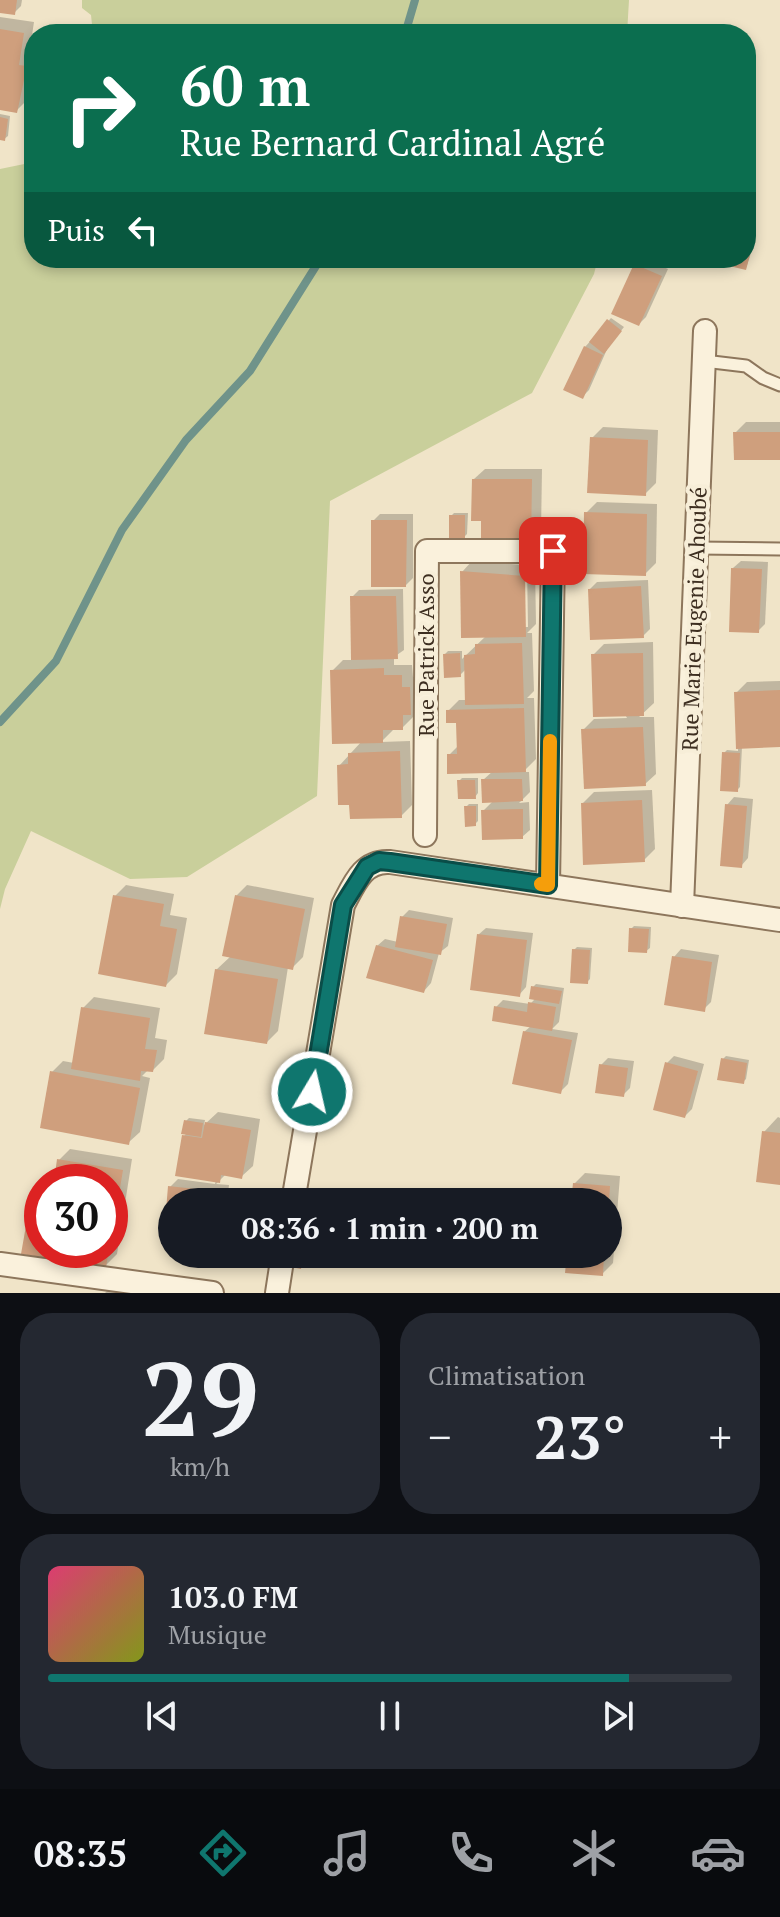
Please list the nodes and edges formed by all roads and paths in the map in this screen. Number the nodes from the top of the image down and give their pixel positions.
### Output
1 (705, 331) dead end
2 (704, 361) junction
3 (780, 385) edge
4 (697, 548) junction
5 (780, 549) edge
6 (425, 835) dead end
7 (548, 885) junction
8 (682, 906) junction
9 (780, 920) edge
10 (295, 1188) edge
11 (0, 1264) edge
12 (281, 1268) edge
13 (90, 1285) edge
14 (212, 1293) edge
15 (277, 1293) edge

1 - 2 street, Rue Marie Eugenie Ahoubé
2 - 3 lane
2 - 4 street, Rue Marie Eugenie Ahoubé
4 - 5 lane
4 - 8 street, Rue Marie Eugenie Ahoubé
6 - 7 street, Rue Patrick Asso
7 - 8 street
7 - 10 street
8 - 9 street
11 - 13 street
12 - 15 street
13 - 14 street

